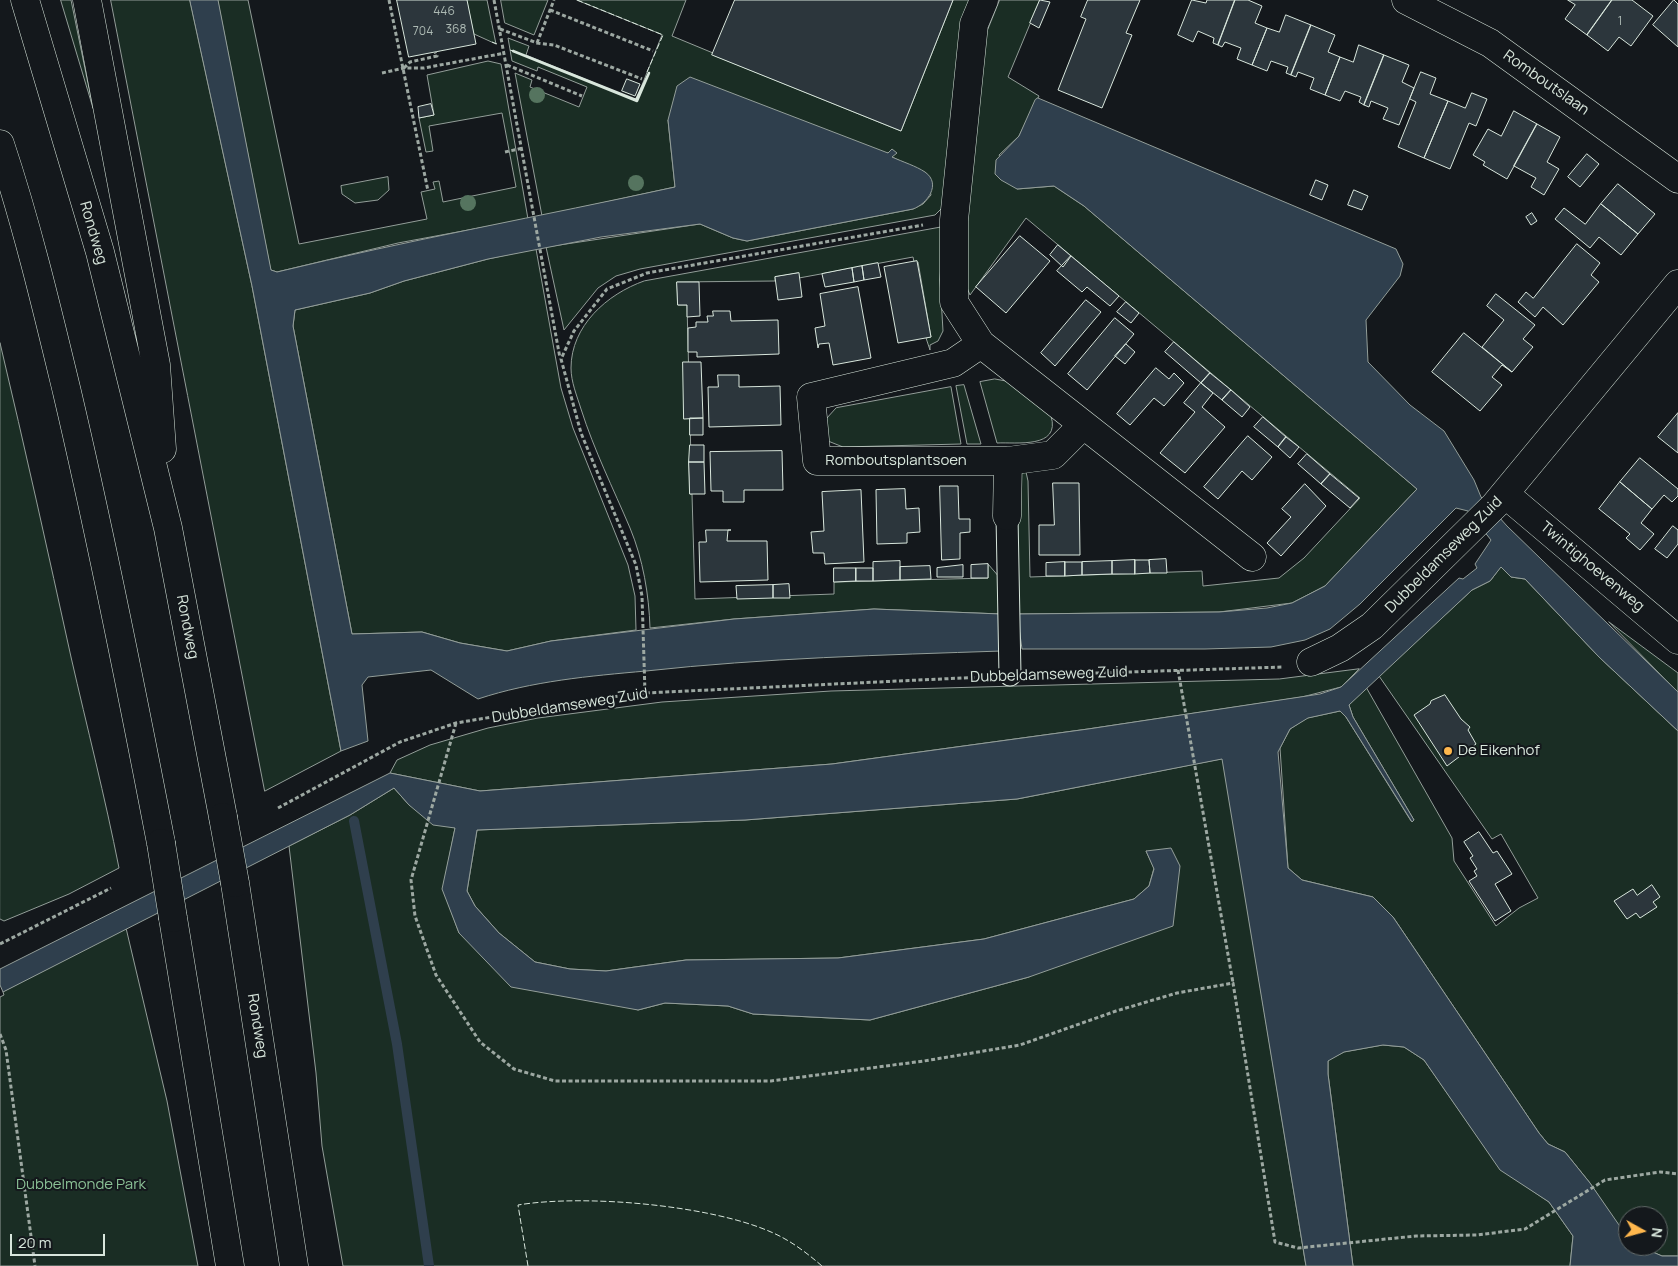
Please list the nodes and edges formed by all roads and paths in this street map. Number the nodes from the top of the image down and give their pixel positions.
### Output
1 (25, 0) edge
2 (87, 0) edge
3 (389, 0) edge
4 (494, 0) edge
5 (554, 0) edge
6 (984, 0) edge
7 (1406, 0) edge
8 (550, 10) junction
9 (500, 29) junction
10 (537, 42) junction
11 (436, 52) dead end
12 (653, 52) dead end
13 (505, 53) junction
14 (507, 65) junction
15 (404, 68) junction
16 (382, 73) dead end
17 (642, 79) dead end
18 (582, 96) dead end
19 (523, 148) junction
20 (505, 152) dead end
21 (3, 157) edge
22 (1678, 179) edge
23 (428, 191) dead end
24 (954, 220) junction
25 (1678, 284) edge
26 (981, 344) junction
27 (561, 359) junction
28 (1083, 425) junction
29 (1008, 461) junction
30 (1500, 500) junction
31 (1007, 516) joint
32 (168, 528) junction
33 (1252, 557) dead end
34 (1678, 640) edge
35 (1311, 662) joint
36 (1009, 666) junction
37 (1178, 670) junction
38 (645, 693) junction
39 (456, 723) junction
40 (278, 808) dead end
41 (111, 888) dead end
42 (0, 944) edge
43 (1233, 983) junction
44 (0, 1034) edge
45 (1678, 1174) edge
46 (35, 1266) edge
47 (230, 1266) edge
48 (294, 1266) edge

1 - 32 main road, Rondweg
2 - 32 main road
3 - 15 path
4 - 9 path
5 - 8 path
6 - 24 main road
7 - 22 main road, Romboutslaan
8 - 10 path
8 - 12 path
9 - 10 path
9 - 13 path
10 - 17 path
11 - 15 path
13 - 14 path
13 - 15 path
14 - 18 path
14 - 19 path
15 - 16 path
15 - 23 path
19 - 20 path
19 - 27 path
21 - 47 main road, bridge
24 - 26 main road
24 - 27 path
25 - 30 main road, Dubbeldamseweg Zuid
26 - 28 main road
26 - 29 main road, Romboutsplantsoen
27 - 38 path
28 - 29 main road, Romboutsplantsoen
28 - 33 main road
29 - 31 main road
30 - 34 main road, Twintighoevenweg
30 - 35 main road, Dubbeldamseweg Zuid
31 - 36 street
32 - 48 main road, Rondweg, bridge
35 - 37 path, Dubbeldamseweg Zuid
36 - 37 path, Dubbeldamseweg Zuid
36 - 38 path, Dubbeldamseweg Zuid
37 - 43 path
38 - 39 path, Dubbeldamseweg Zuid
39 - 40 path, Dubbeldamseweg Zuid
39 - 43 path
41 - 42 path
43 - 45 path
44 - 46 path

